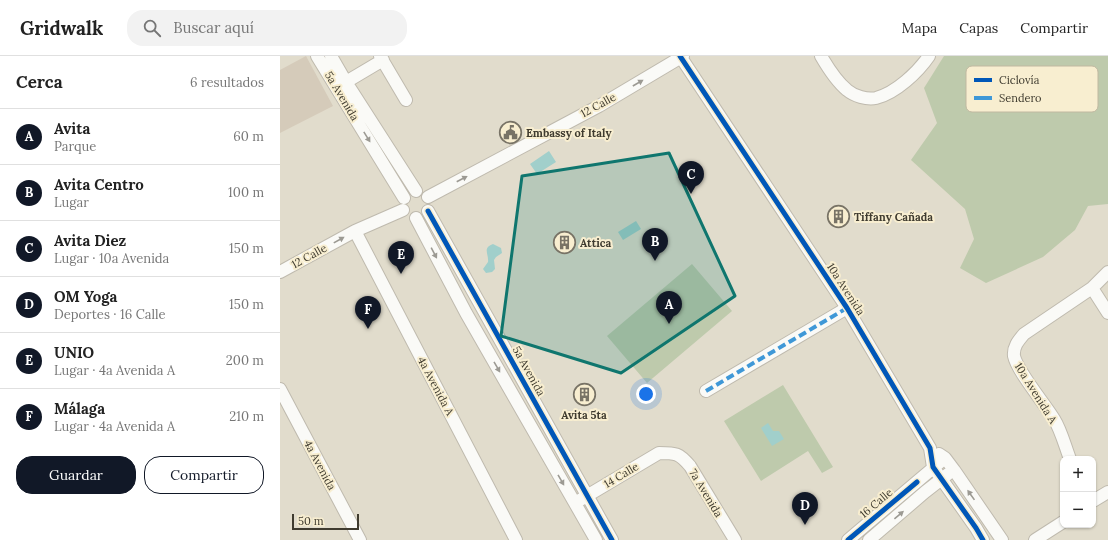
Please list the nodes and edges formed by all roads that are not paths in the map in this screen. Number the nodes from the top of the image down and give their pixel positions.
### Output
1 (317, 56) edge
2 (331, 56) edge
3 (821, 56) edge
4 (929, 56) edge
5 (681, 57) edge
6 (382, 58) edge
7 (346, 82) junction
8 (406, 100) dead end
9 (416, 191) junction
10 (428, 197) junction
11 (403, 204) junction
12 (428, 211) junction
13 (416, 218) junction
14 (355, 231) junction
15 (280, 272) edge
16 (1108, 272) edge
17 (1092, 288) junction
18 (847, 308) junction
19 (1108, 313) edge
20 (280, 389) edge
21 (706, 391) dead end
22 (921, 432) junction
23 (930, 448) junction
24 (671, 453) joint
25 (1069, 456) edge
26 (945, 458) junction
27 (933, 467) junction
28 (954, 470) junction
29 (942, 479) junction
30 (917, 482) junction
31 (1108, 492) edge
32 (587, 496) junction
33 (1096, 498) edge
34 (574, 504) junction
35 (1060, 524) edge
36 (360, 540) edge
37 (516, 540) edge
38 (596, 540) edge
39 (612, 540) edge
40 (735, 540) edge
41 (848, 540) edge
42 (869, 540) edge
43 (983, 540) edge
44 (1002, 540) edge
45 (1035, 540) edge

1 -> 11 street, 5a Avenida
2 - 7 street, 5a Avenida
3 - 4 street
10 -> 5 street, 12 Calle
5 - 18 street, 10a Avenida
6 - 7 street
6 - 8 street
7 - 9 street, 5a Avenida
9 - 10 street
9 - 11 street
10 - 12 street
11 - 13 street
11 - 14 street, 12 Calle
12 - 13 street
12 - 32 street, 5a Avenida
13 -> 34 street
15 -> 14 street, 12 Calle
14 - 37 street, 4a Avenida A
16 - 17 street
17 - 19 street
17 - 25 street, 10a Avenida A
18 - 21 street
18 - 22 street, 10a Avenida
20 - 36 street, 4a Avenida
22 - 23 street, 10a Avenida
22 - 30 street
23 - 26 street, 10a Avenida
23 - 27 street, 10a Avenida
24 - 32 street, 14 Calle
24 - 40 street, 7a Avenida
26 - 27 street, 16 Calle
26 - 28 street, 10a Avenida
27 - 29 street, 10a Avenida
27 - 30 street, 16 Calle
28 - 29 street
44 -> 28 street, 10a Avenida
42 -> 29 street
29 - 43 street, 10a Avenida
30 - 41 street, 16 Calle
31 - 33 street
32 - 34 street, 14 Calle
32 - 39 street, 5a Avenida
34 - 38 street
35 - 45 street

